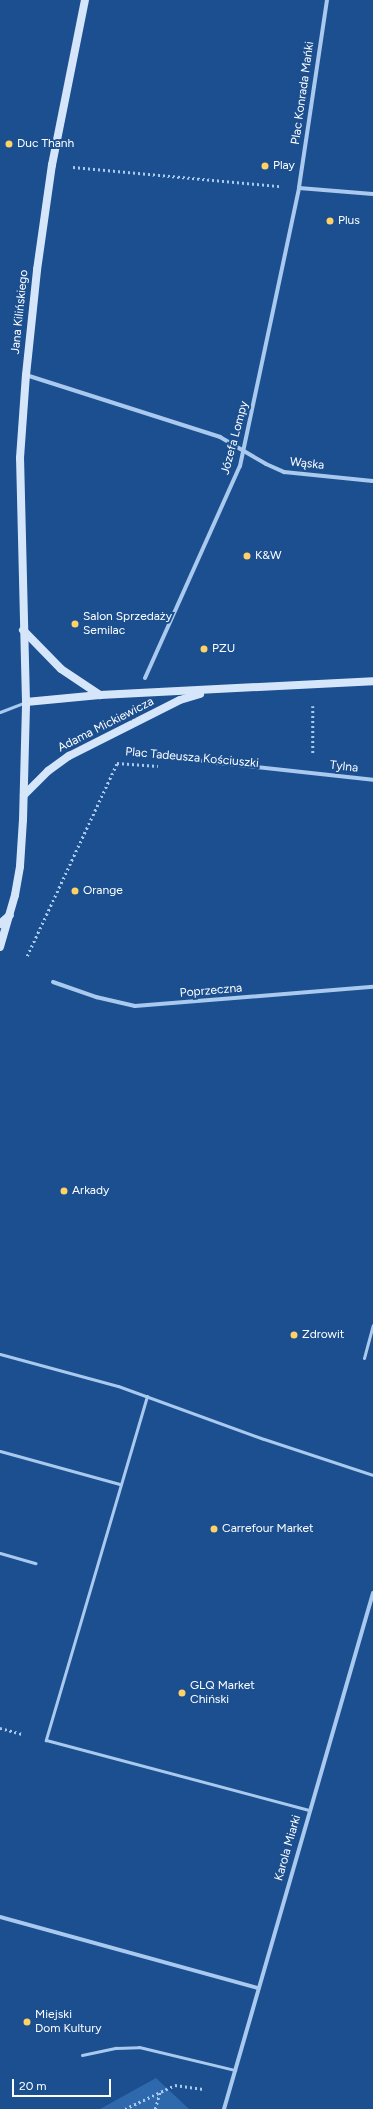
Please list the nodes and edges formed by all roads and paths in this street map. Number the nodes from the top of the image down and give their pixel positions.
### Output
1 (85, 0) edge
2 (327, 0) edge
3 (70, 167) dead end
4 (299, 188) junction
5 (373, 194) edge
6 (26, 374) junction
7 (244, 451) junction
8 (373, 481) edge
9 (23, 630) junction
10 (145, 678) dead end
11 (373, 681) edge
12 (208, 692) junction
13 (100, 695) junction
14 (26, 702) junction
15 (313, 704) dead end
16 (0, 712) edge
17 (175, 758) dead end
18 (166, 767) dead end
19 (313, 774) junction
20 (373, 780) edge
21 (24, 795) junction
22 (10, 914) junction
23 (0, 924) edge
24 (0, 947) edge
25 (26, 956) dead end
26 (53, 982) dead end
27 (373, 987) edge
28 (373, 1325) edge
29 (0, 1354) edge
30 (364, 1358) dead end
31 (147, 1396) junction
32 (0, 1451) edge
33 (373, 1475) edge
34 (120, 1484) junction
35 (0, 1553) edge
36 (36, 1563) dead end
37 (373, 1593) edge
38 (0, 1728) edge
39 (23, 1734) dead end
40 (310, 1810) junction
41 (0, 1917) edge
42 (258, 1988) junction
43 (82, 2055) dead end
44 (235, 2070) junction
45 (205, 2089) dead end
46 (160, 2091) junction
47 (125, 2109) edge
48 (155, 2109) edge
49 (224, 2109) edge

1 - 6 main road, Jana Kilińskiego
2 - 4 street, Plac Konrada Mańki
3 - 4 path
4 - 5 street
4 - 7 street, Józefa Lompy
6 - 7 street, Wąska
6 - 9 main road, Jana Kilińskiego
7 - 8 street, Wąska
7 - 10 street, Józefa Lompy
9 - 13 main road
9 - 14 main road
11 - 12 main road, Adama Mickiewicza
12 - 13 main road, Adama Mickiewicza
12 - 21 main road, Adama Mickiewicza
13 - 14 main road, Adama Mickiewicza
14 - 16 lane
14 - 21 main road
15 - 19 path
17 - 19 street, Plac Tadeusza Kościuszki
18 - 25 path, Plac Tadeusza Kościuszki
19 - 20 street, Tylna
21 - 22 main road
22 - 23 main road
22 - 24 main road
26 - 27 street, Poprzeczna
28 - 30 lane
29 - 31 lane
31 - 33 lane
31 - 34 lane
32 - 34 lane
34 - 40 lane
35 - 36 lane
37 - 40 street, Karola Miarki
38 - 39 path
40 - 42 street, Karola Miarki
41 - 42 street
42 - 44 street, Karola Miarki
43 - 44 lane
44 - 49 street, Karola Miarki
45 - 46 path
46 - 47 path
46 - 48 path

